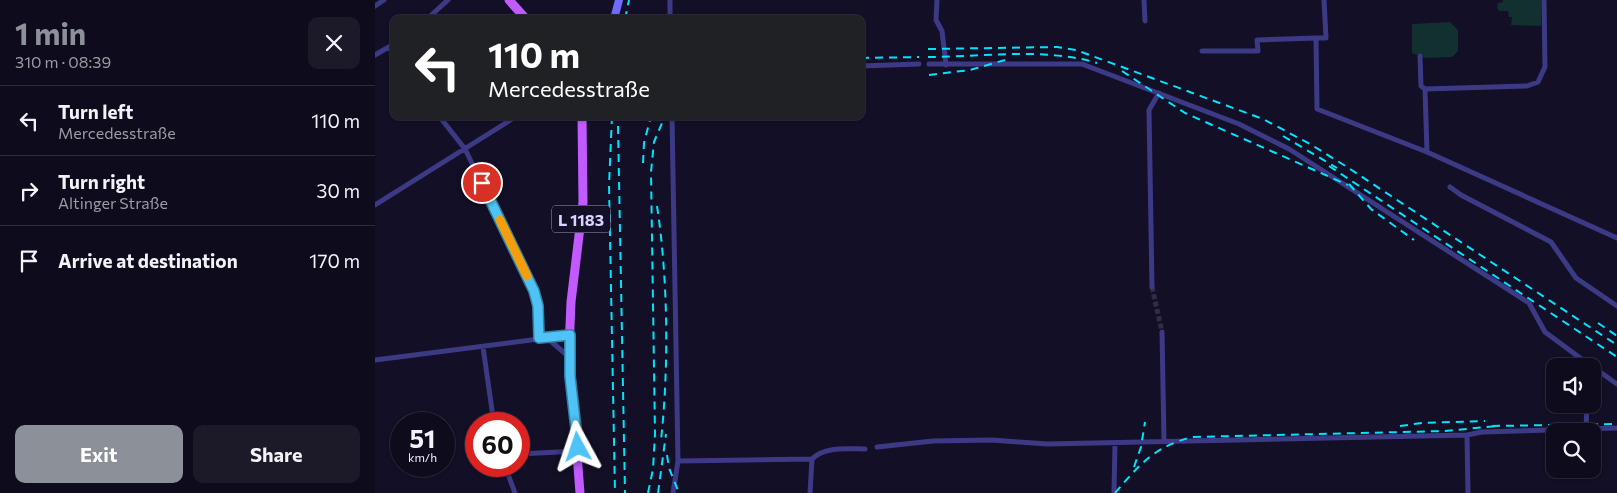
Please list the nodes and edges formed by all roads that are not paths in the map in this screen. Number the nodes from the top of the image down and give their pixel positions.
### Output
1 (383, 0) edge
2 (449, 0) edge
3 (509, 0) edge
4 (619, 0) edge
5 (670, 0) edge
6 (937, 0) edge
7 (1145, 0) edge
8 (1324, 0) edge
9 (1543, 0) edge
10 (375, 6) edge
11 (432, 15) edge
12 (522, 15) edge
13 (615, 15) edge
14 (670, 15) edge
15 (1145, 21) dead end
16 (1316, 38) junction
17 (390, 46) edge
18 (1203, 51) dead end
19 (375, 55) edge
20 (1421, 56) dead end
21 (919, 64) dead end
22 (929, 64) dead end
23 (946, 65) junction
24 (865, 66) edge
25 (1425, 89) junction
26 (1159, 93) junction
27 (442, 120) edge
28 (511, 120) edge
29 (583, 120) edge
30 (672, 120) edge
31 (465, 149) junction
32 (1427, 152) junction
33 (1450, 187) dead end
34 (375, 205) edge
35 (1617, 238) edge
36 (1152, 287) tunnel mouth
37 (1610, 306) dead end
38 (1617, 306) edge
39 (1162, 332) tunnel mouth
40 (570, 335) junction
41 (546, 337) junction
42 (539, 338) junction
43 (483, 346) junction
44 (569, 357) junction
45 (1579, 358) edge
46 (375, 360) edge
47 (1601, 374) edge
48 (1617, 384) edge
49 (492, 412) edge
50 (1617, 428) edge
51 (1601, 429) edge
52 (1546, 430) edge
53 (1467, 436) junction
54 (1164, 440) junction
55 (1115, 443) junction
56 (877, 447) dead end
57 (865, 448) dead end
58 (578, 451) junction
59 (530, 453) edge
60 (812, 459) junction
61 (678, 461) junction
62 (509, 477) edge
63 (515, 493) edge
64 (580, 493) edge
65 (673, 493) edge
66 (810, 493) edge
67 (1115, 493) edge
68 (1468, 493) edge

1 - 10 street
2 - 11 street
3 - 12 main road
4 - 13 main road
5 - 14 street
6 - 23 street
7 - 15 street
8 - 16 street
9 - 25 street
16 - 18 street
16 - 32 street
17 - 19 street
20 - 25 street
21 - 24 street
22 - 23 street
23 - 26 street
25 - 32 street
26 - 36 street
26 - 45 street
27 - 31 street
28 - 31 street
29 - 40 main road, L 1183
30 - 61 street
31 - 34 street
31 - 42 street
32 - 35 street
33 - 38 street
37 - 38 street
39 - 54 street
40 - 41 street
40 - 44 main road, L 1183
41 - 42 street
41 - 44 street
42 - 43 street
43 - 46 street
43 - 49 street
44 - 58 main road, L 1183
47 - 48 street
50 - 51 street
52 - 53 street
53 - 54 street
53 - 68 street
54 - 55 street
55 - 56 street
55 - 67 street
57 - 60 street
58 - 59 street
58 - 64 main road, L 1183
60 - 61 street
60 - 66 street
61 - 65 street
62 - 63 street

